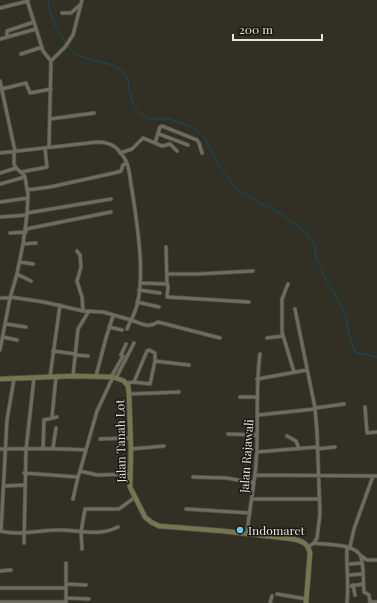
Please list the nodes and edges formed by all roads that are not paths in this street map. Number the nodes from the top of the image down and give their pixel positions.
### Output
1 (28, 0) edge
2 (82, 0) edge
3 (80, 5) junction
4 (0, 8) edge
5 (62, 13) dead end
6 (31, 23) dead end
7 (36, 29) junction
8 (8, 37) junction
9 (0, 39) edge
10 (42, 47) junction
11 (21, 54) dead end
12 (52, 61) junction
13 (0, 81) edge
14 (2, 89) junction
15 (51, 89) junction
16 (94, 112) dead end
17 (50, 119) junction
18 (158, 134) junction
19 (155, 143) junction
20 (188, 145) dead end
21 (47, 147) junction
22 (14, 151) junction
23 (177, 151) dead end
24 (0, 153) edge
25 (120, 153) junction
26 (202, 153) dead end
27 (126, 163) junction
28 (16, 168) junction
29 (20, 172) junction
30 (0, 173) edge
31 (25, 177) junction
32 (0, 184) edge
33 (27, 190) junction
34 (28, 198) junction
35 (111, 199) dead end
36 (0, 202) edge
37 (111, 212) dead end
38 (27, 214) junction
39 (0, 217) edge
40 (26, 231) junction
41 (10, 233) dead end
42 (36, 243) dead end
43 (23, 244) junction
44 (166, 247) dead end
45 (77, 251) dead end
46 (20, 262) junction
47 (32, 264) dead end
48 (253, 271) dead end
49 (17, 274) junction
50 (167, 274) junction
51 (31, 280) dead end
52 (140, 283) junction
53 (167, 284) junction
54 (288, 284) dead end
55 (139, 290) junction
56 (160, 293) dead end
57 (10, 297) junction
58 (0, 298) edge
59 (137, 302) junction
60 (249, 302) dead end
61 (60, 305) junction
62 (159, 307) dead end
63 (295, 310) dead end
64 (83, 311) junction
65 (89, 311) junction
66 (113, 316) junction
67 (130, 320) junction
68 (6, 324) junction
69 (26, 327) dead end
70 (109, 327) junction
71 (127, 329) dead end
72 (122, 330) dead end
73 (283, 336) junction
74 (3, 337) junction
75 (220, 338) dead end
76 (267, 338) dead end
77 (17, 340) dead end
78 (134, 343) dead end
79 (126, 344) dead end
80 (0, 350) edge
81 (53, 351) junction
82 (260, 354) dead end
83 (76, 355) junction
84 (88, 356) dead end
85 (155, 361) junction
86 (190, 365) dead end
87 (307, 370) junction
88 (294, 372) junction
89 (73, 376) junction
90 (96, 376) junction
91 (50, 377) junction
92 (56, 377) junction
93 (114, 377) junction
94 (34, 378) junction
95 (0, 379) edge
96 (14, 379) junction
97 (257, 379) junction
98 (134, 382) junction
99 (126, 384) junction
100 (179, 392) dead end
101 (129, 394) junction
102 (240, 397) dead end
103 (258, 397) junction
104 (344, 404) dead end
105 (364, 407) dead end
106 (315, 408) junction
107 (258, 415) junction
108 (52, 417) junction
109 (57, 417) dead end
110 (56, 428) dead end
111 (377, 432) edge
112 (228, 434) dead end
113 (258, 435) junction
114 (287, 436) dead end
115 (130, 438) junction
116 (100, 439) dead end
117 (164, 446) dead end
118 (335, 447) dead end
119 (53, 448) junction
120 (317, 448) junction
121 (0, 449) edge
122 (6, 449) junction
123 (43, 449) junction
124 (131, 449) junction
125 (299, 449) junction
126 (26, 450) junction
127 (86, 450) junction
128 (257, 452) junction
129 (80, 471) junction
130 (24, 473) junction
131 (130, 474) junction
132 (255, 475) junction
133 (193, 476) dead end
134 (319, 476) junction
135 (375, 476) edge
136 (78, 477) junction
137 (254, 483) junction
138 (25, 485) junction
139 (4, 486) junction
140 (134, 498) junction
141 (320, 498) junction
142 (73, 499) dead end
143 (252, 499) junction
144 (186, 509) dead end
145 (250, 513) junction
146 (118, 527) dead end
147 (0, 531) edge
148 (81, 532) junction
149 (25, 533) junction
150 (247, 534) junction
151 (24, 543) dead end
152 (314, 543) junction
153 (308, 547) junction
154 (348, 547) junction
155 (82, 549) dead end
156 (360, 555) junction
157 (377, 560) edge
158 (66, 563) dead end
159 (362, 563) junction
160 (350, 564) dead end
161 (11, 570) dead end
162 (0, 571) edge
163 (362, 574) junction
164 (350, 575) dead end
165 (363, 584) junction
166 (86, 585) dead end
167 (66, 586) junction
168 (0, 588) edge
169 (277, 594) dead end
170 (355, 594) dead end
171 (272, 596) dead end
172 (89, 598) dead end
173 (65, 601) edge
174 (306, 601) edge
175 (0, 602) edge
176 (370, 602) edge
177 (377, 602) edge
178 (270, 603) edge
179 (347, 603) edge

1 - 4 street
1 - 7 street
2 - 3 street
3 - 5 street
3 - 12 street
6 - 8 street
7 - 8 street
7 - 10 street
8 - 9 street
10 - 11 street
10 - 12 street
12 - 15 street
13 - 14 street
14 - 15 street
14 - 22 street
15 - 17 street
16 - 17 street
17 - 21 street
18 - 19 street
18 - 20 street
18 - 26 street
19 - 23 street
19 - 25 street
21 - 22 street
21 - 25 street
21 - 29 street
22 - 24 street
22 - 28 street
25 - 27 street
27 - 33 street
27 - 52 street
28 - 29 street
28 - 30 street
29 - 31 street
31 - 32 street
31 - 33 street
33 - 34 street
34 - 36 street
34 - 38 street
35 - 38 street
37 - 40 street
38 - 39 street
38 - 40 street
40 - 41 street
40 - 43 street
42 - 43 street
43 - 46 street
44 - 50 street
45 - 64 street
46 - 47 street
46 - 49 street
48 - 50 street
49 - 51 street
49 - 57 street
50 - 53 street
52 - 53 street
52 - 55 street
53 - 60 street
54 - 73 street
55 - 56 street
55 - 59 street
57 - 58 street
57 - 61 street
57 - 68 street
59 - 62 street
59 - 67 street
61 - 64 street
61 - 81 street
63 - 87 street
64 - 65 street
65 - 66 street
65 - 83 street
66 - 67 street
66 - 70 street
67 - 71 street
67 - 75 street
68 - 69 street
68 - 74 street
70 - 72 street
70 - 90 street
73 - 76 street
73 - 88 street
74 - 77 street
74 - 80 street
78 - 93 street
79 - 93 street
81 - 83 street
81 - 91 street
82 - 97 street, Jalan Rajawali
83 - 84 street
83 - 89 street
85 - 86 street
85 - 98 street
85 - 98 street
87 - 88 street
87 - 106 street
88 - 97 street
89 - 90 main road, Jalan Tanah Lot
89 - 92 main road, Jalan Tanah Lot
90 - 93 main road, Jalan Tanah Lot
91 - 92 main road, Jalan Tanah Lot
91 - 94 main road, Jalan Tanah Lot
92 - 108 street
93 - 99 main road, Jalan Tanah Lot
93 - 127 street
94 - 96 main road, Jalan Tanah Lot
94 - 126 street
95 - 96 main road, Jalan Tanah Lot
96 - 122 street
97 - 103 street, Jalan Rajawali
98 - 99 street
99 - 101 main road, Jalan Tanah Lot
100 - 101 street
101 - 115 main road, Jalan Tanah Lot
102 - 103 street
103 - 107 street, Jalan Rajawali
104 - 106 street
105 - 111 street
106 - 107 street
106 - 120 street
107 - 113 street, Jalan Rajawali
108 - 109 street
108 - 123 street
110 - 119 street
112 - 113 street
113 - 128 street, Jalan Rajawali
114 - 125 street
115 - 116 street
115 - 124 main road, Jalan Tanah Lot
117 - 124 street
118 - 120 street
119 - 123 street
119 - 127 street
120 - 125 street
120 - 134 street
121 - 122 street
122 - 126 street
122 - 139 street
123 - 126 street
124 - 131 main road, Jalan Tanah Lot
125 - 128 street
126 - 130 street
127 - 129 street
128 - 132 street, Jalan Rajawali
129 - 131 street
129 - 136 street
130 - 136 street
130 - 138 street
131 - 140 main road, Jalan Tanah Lot
132 - 134 street
132 - 137 street, Jalan Rajawali
133 - 137 street
134 - 135 street
134 - 141 street
135 - 154 street
136 - 142 street
137 - 143 street, Jalan Rajawali
138 - 139 street
138 - 149 street
139 - 147 street
140 - 148 street
140 - 150 main road, Jalan Tanah Lot
141 - 143 street
141 - 152 street
143 - 145 street, Jalan Rajawali
144 - 145 street
145 - 150 street, Jalan Rajawali
146 - 148 street
147 - 149 street
148 - 149 street
148 - 155 street
149 - 151 street
150 - 153 main road, Jalan Tanah Lot
152 - 153 street
152 - 154 street
153 - 174 main road
154 - 156 street
154 - 179 street
156 - 157 street
156 - 159 street
158 - 167 street
159 - 160 street
159 - 163 street
161 - 162 street
163 - 164 street
163 - 165 street
165 - 170 street
165 - 176 street
166 - 167 street
167 - 168 street
167 - 173 street
169 - 174 street
171 - 178 street
172 - 173 street
173 - 175 street
176 - 177 street

